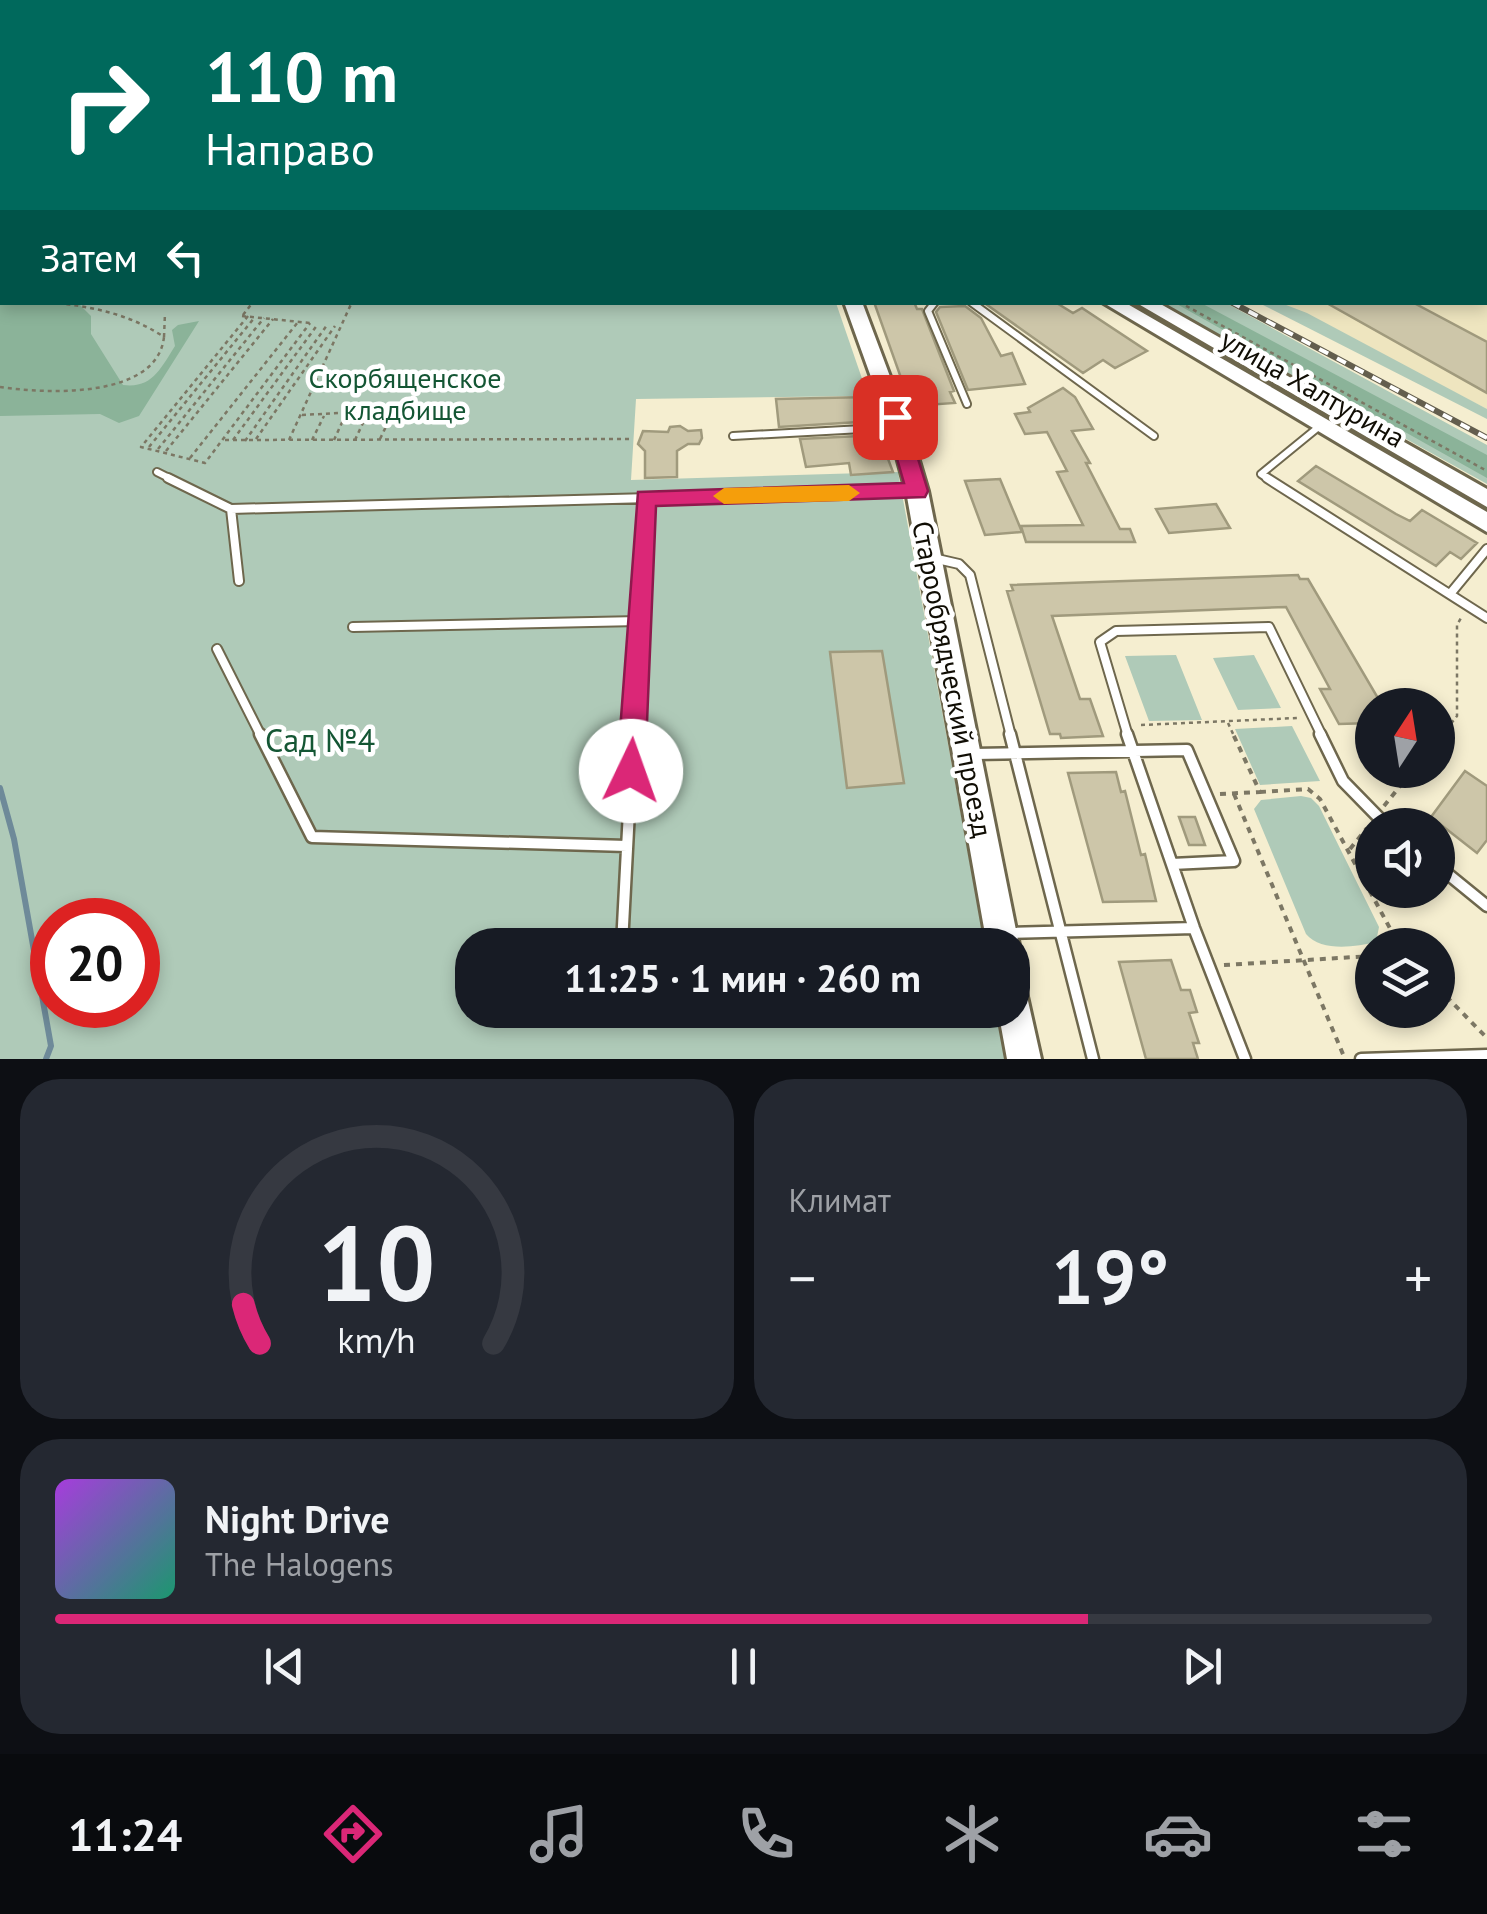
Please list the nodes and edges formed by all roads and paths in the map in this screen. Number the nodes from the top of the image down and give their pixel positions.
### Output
1 (68, 305) edge
2 (251, 305) edge
3 (350, 305) edge
4 (854, 305) edge
5 (933, 305) edge
6 (974, 305) edge
7 (1115, 305) edge
8 (1148, 305) edge
9 (1184, 305) edge
10 (165, 314) dead end
11 (248, 316) junction
12 (254, 317) junction
13 (264, 318) junction
14 (273, 319) junction
15 (298, 322) junction
16 (310, 323) junction
17 (318, 324) junction
18 (327, 325) junction
19 (338, 326) junction
20 (164, 337) junction
21 (0, 387) edge
22 (967, 404) dead end
23 (369, 409) junction
24 (300, 414) junction
25 (324, 414) junction
26 (346, 414) junction
27 (1322, 425) junction
28 (898, 428) junction
29 (733, 436) dead end
30 (1154, 436) dead end
31 (630, 438) dead end
32 (224, 440) junction
33 (233, 440) junction
34 (245, 441) junction
35 (255, 441) junction
36 (354, 441) junction
37 (379, 441) junction
38 (288, 442) junction
39 (311, 442) junction
40 (333, 442) junction
41 (148, 448) junction
42 (158, 450) junction
43 (165, 452) junction
44 (189, 459) junction
45 (1487, 471) edge
46 (157, 472) dead end
47 (917, 491) junction
48 (646, 498) junction
49 (1487, 498) edge
50 (231, 510) junction
51 (1487, 522) edge
52 (1487, 549) edge
53 (932, 558) junction
54 (239, 581) dead end
55 (1450, 594) junction
56 (1487, 618) edge
57 (639, 622) junction
58 (1457, 625) dead end
59 (353, 627) dead end
60 (217, 649) dead end
61 (1312, 718) junction
62 (1455, 719) edge
63 (1227, 721) junction
64 (1124, 726) junction
65 (1015, 753) junction
66 (1133, 753) junction
67 (969, 754) junction
68 (1398, 788) edge
69 (1260, 792) junction
70 (1234, 794) junction
71 (1206, 795) junction
72 (1369, 808) edge
73 (1382, 808) edge
74 (1355, 842) edge
75 (627, 846) junction
76 (1349, 850) junction
77 (1172, 864) junction
78 (1455, 880) edge
79 (1487, 906) edge
80 (623, 928) edge
81 (1000, 928) edge
82 (1194, 928) junction
83 (1390, 928) edge
84 (1061, 930) junction
85 (1030, 935) edge
86 (1355, 957) edge
87 (1304, 960) junction
88 (1208, 966) junction
89 (1455, 1005) edge
90 (1018, 1028) edge
91 (1487, 1038) edge
92 (1487, 1055) edge
93 (1465, 1057) edge
94 (1024, 1059) edge
95 (1093, 1059) edge
96 (1245, 1059) edge
97 (1345, 1059) edge
98 (1362, 1059) edge

1 - 20 path
2 - 11 path
3 - 19 path
4 - 28 main road, Старообрядческий проезд
5 - 22 lane
6 - 30 lane
7 - 27 main road, улица Халтурина
8 - 49 main road, улица Халтурина
9 - 45 path
10 - 20 path
11 - 12 path
11 - 41 path
12 - 13 path
12 - 41 path
13 - 14 path
13 - 42 path
14 - 15 path
14 - 43 path
15 - 16 path
15 - 44 path
16 - 17 path
16 - 32 path
17 - 18 path
17 - 33 path
18 - 19 path
18 - 34 path
19 - 24 path
19 - 35 path
20 - 21 path
23 - 26 path
23 - 36 path
23 - 37 path
24 - 25 path
24 - 38 path
25 - 26 path
25 - 39 path
26 - 40 path
27 - 51 main road, улица Халтурина
27 - 55 lane
28 - 29 lane
28 - 47 main road, Старообрядческий проезд
31 - 37 path
32 - 33 path
32 - 44 path
33 - 34 path
34 - 35 path
35 - 38 path
36 - 37 path
36 - 40 path
38 - 39 path
39 - 40 path
41 - 42 path
42 - 43 path
43 - 44 path
46 - 50 lane
47 - 48 lane
47 - 53 main road, Старообрядческий проезд
48 - 50 lane
48 - 57 lane
50 - 54 lane
52 - 55 lane
53 - 65 lane
53 - 67 main road, Старообрядческий проезд
55 - 56 lane
57 - 59 lane
57 - 75 lane
58 - 62 path
60 - 75 lane
61 - 63 path
61 - 64 lane
61 - 72 lane
63 - 64 path
63 - 69 path
64 - 66 lane
65 - 66 lane
65 - 67 lane
65 - 84 lane
66 - 71 lane
66 - 77 lane
67 - 81 main road, Старообрядческий проезд
68 - 73 path
69 - 70 path
69 - 76 path
70 - 71 path
70 - 87 path
71 - 77 lane
74 - 76 path
75 - 80 lane
76 - 83 path
77 - 82 lane
78 - 79 lane
82 - 84 lane
82 - 88 lane
84 - 85 lane
84 - 95 lane
86 - 87 path
87 - 88 path
87 - 97 path
88 - 96 lane
89 - 91 path
90 - 94 main road
92 - 93 lane
93 - 98 lane

